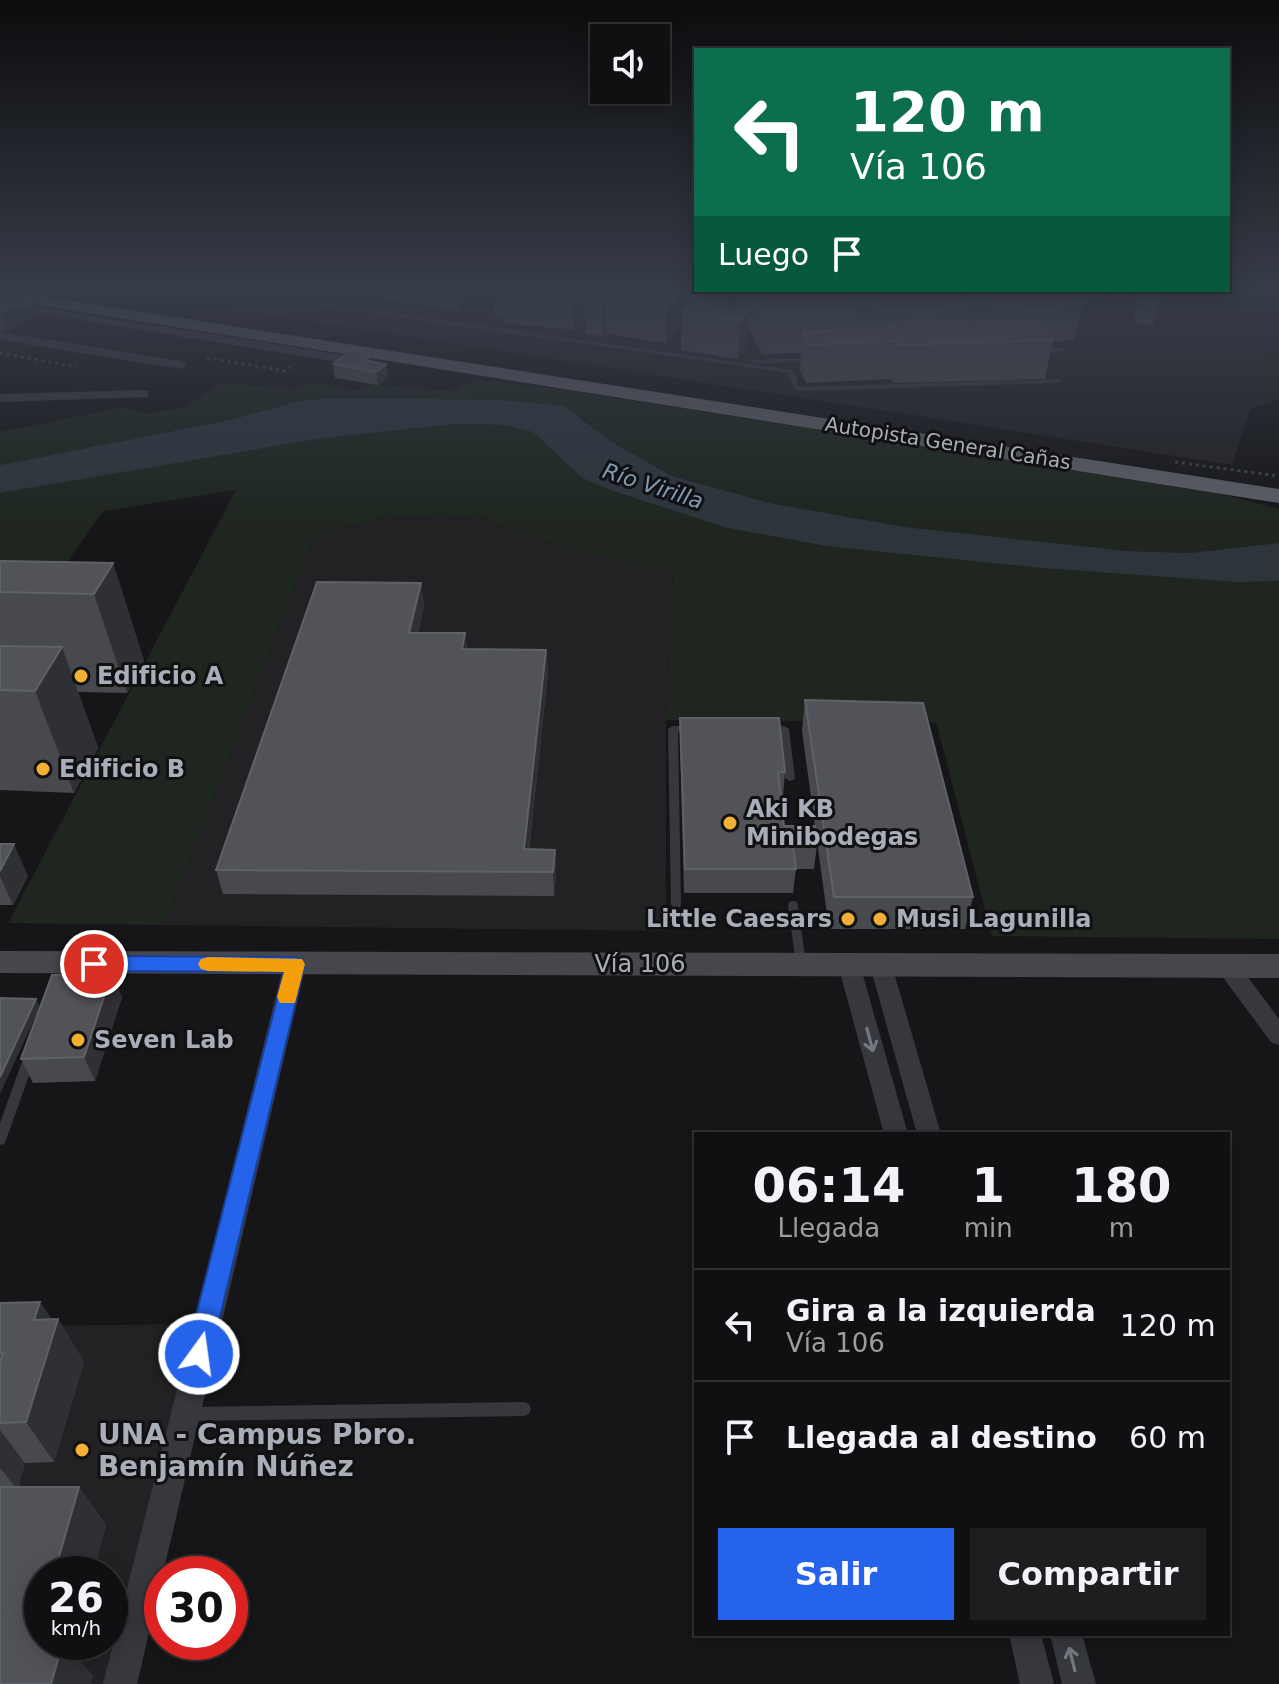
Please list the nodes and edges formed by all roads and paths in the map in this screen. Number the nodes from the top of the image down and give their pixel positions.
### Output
1 (271, 369) edge
2 (503, 369) edge
3 (529, 369) edge
4 (767, 369) edge
5 (286, 371) dead end
6 (1058, 381) dead end
7 (143, 394) dead end
8 (0, 398) edge
9 (1179, 470) junction
10 (1279, 476) edge
11 (1279, 485) edge
12 (1279, 496) edge
13 (705, 729) edge
14 (752, 729) edge
15 (790, 778) dead end
16 (676, 904) dead end
17 (793, 905) dead end
18 (0, 962) edge
19 (295, 964) junction
20 (801, 964) junction
21 (849, 965) junction
22 (881, 966) junction
23 (1227, 966) junction
24 (1279, 966) edge
25 (1279, 1036) edge
26 (35, 1042) edge
27 (895, 1132) edge
28 (928, 1132) edge
29 (0, 1140) edge
30 (524, 1409) dead end
31 (184, 1414) junction
32 (1025, 1636) edge
33 (1067, 1636) edge
34 (120, 1684) edge
35 (1037, 1684) edge
36 (1079, 1684) edge

1 - 5 path
2 - 9 highway, Autopista General Cañas
3 - 9 highway, Autopista General Cañas
4 - 6 lane
7 - 8 street
9 - 10 path
9 - 11 highway, Autopista General Cañas
9 - 12 highway, Autopista General Cañas
13 - 16 lane
14 - 15 lane
17 - 20 lane
18 - 19 main road, Vía 106
19 - 20 main road, Vía 106
19 - 31 street
20 - 21 main road, Vía 106
21 - 22 main road, Vía 106
21 -> 27 street
22 - 23 main road, Vía 106
22 - 28 street
23 - 24 main road, Vía 106
23 - 25 street
26 - 29 lane
30 - 31 lane
31 - 34 street
32 - 35 street
36 -> 33 street

